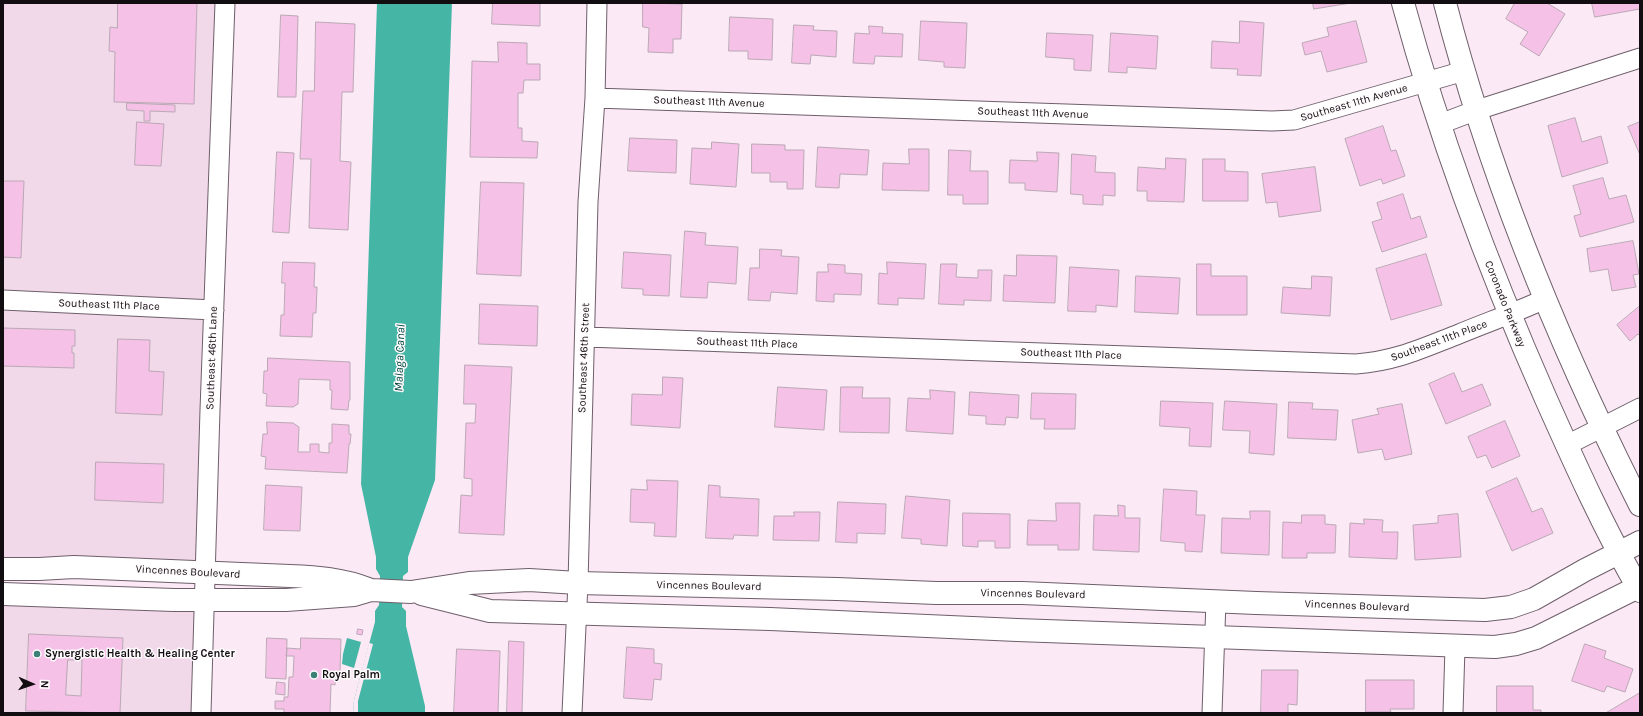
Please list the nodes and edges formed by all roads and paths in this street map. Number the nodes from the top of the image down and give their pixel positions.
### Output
1 (225, 3) edge
2 (597, 3) edge
3 (1403, 3) edge
4 (1445, 3) edge
5 (1640, 58) edge
6 (1464, 71) junction
7 (1426, 83) junction
8 (595, 98) junction
9 (1477, 110) junction
10 (1440, 124) junction
11 (1545, 299) junction
12 (3, 300) edge
13 (214, 310) junction
14 (1509, 315) junction
15 (586, 337) junction
16 (1640, 408) edge
17 (1601, 427) junction
18 (1567, 445) junction
19 (1640, 505) edge
20 (1640, 542) edge
21 (1619, 552) junction
22 (3, 569) edge
23 (206, 572) junction
24 (578, 583) junction
25 (1639, 588) edge
26 (371, 590) junction
27 (411, 592) junction
28 (3, 594) edge
29 (205, 600) junction
30 (1216, 601) junction
31 (576, 614) junction
32 (1215, 637) junction
33 (1455, 647) junction
34 (201, 713) edge
35 (572, 713) edge
36 (1212, 713) edge
37 (1453, 713) edge

1 - 13 street, Southeast 46th Lane
2 - 8 street, Southeast 46th Street
3 - 7 street, Coronado Parkway
4 - 6 street
5 - 9 street
6 - 7 street, Southeast 11th Avenue
6 - 9 street
7 - 8 street, Southeast 11th Avenue
7 - 10 street, Coronado Parkway
8 - 15 street, Southeast 46th Street
9 - 10 street
9 - 11 street
10 - 14 street, Coronado Parkway
11 - 14 street, Southeast 11th Place
11 - 17 street
12 - 13 street, Southeast 11th Place
13 - 23 street, Southeast 46th Lane
14 - 15 street, Southeast 11th Place
14 - 18 street, Coronado Parkway
15 - 24 street, Southeast 46th Street
16 - 17 street
17 - 18 street
17 - 19 street
18 - 21 street, Coronado Parkway
20 - 21 street, Vincennes Boulevard
21 - 25 street, Coronado Parkway
21 - 30 street, Vincennes Boulevard
22 - 23 street, Vincennes Boulevard
23 - 26 street, Vincennes Boulevard
23 - 29 street, Southeast 46th Lane
24 - 27 street, Vincennes Boulevard
24 - 30 street, Vincennes Boulevard
24 - 31 street, Southeast 46th Street
25 - 33 street, Vincennes Boulevard
26 - 27 street, Vincennes Boulevard
26 - 29 street, Vincennes Boulevard
27 - 31 street, Vincennes Boulevard
28 - 29 street, Vincennes Boulevard
29 - 34 street, Southeast 46th Lane
30 - 32 street
31 - 32 street, Vincennes Boulevard
31 - 35 street, Southeast 46th Street
32 - 33 street, Vincennes Boulevard
32 - 36 street
33 - 37 street

